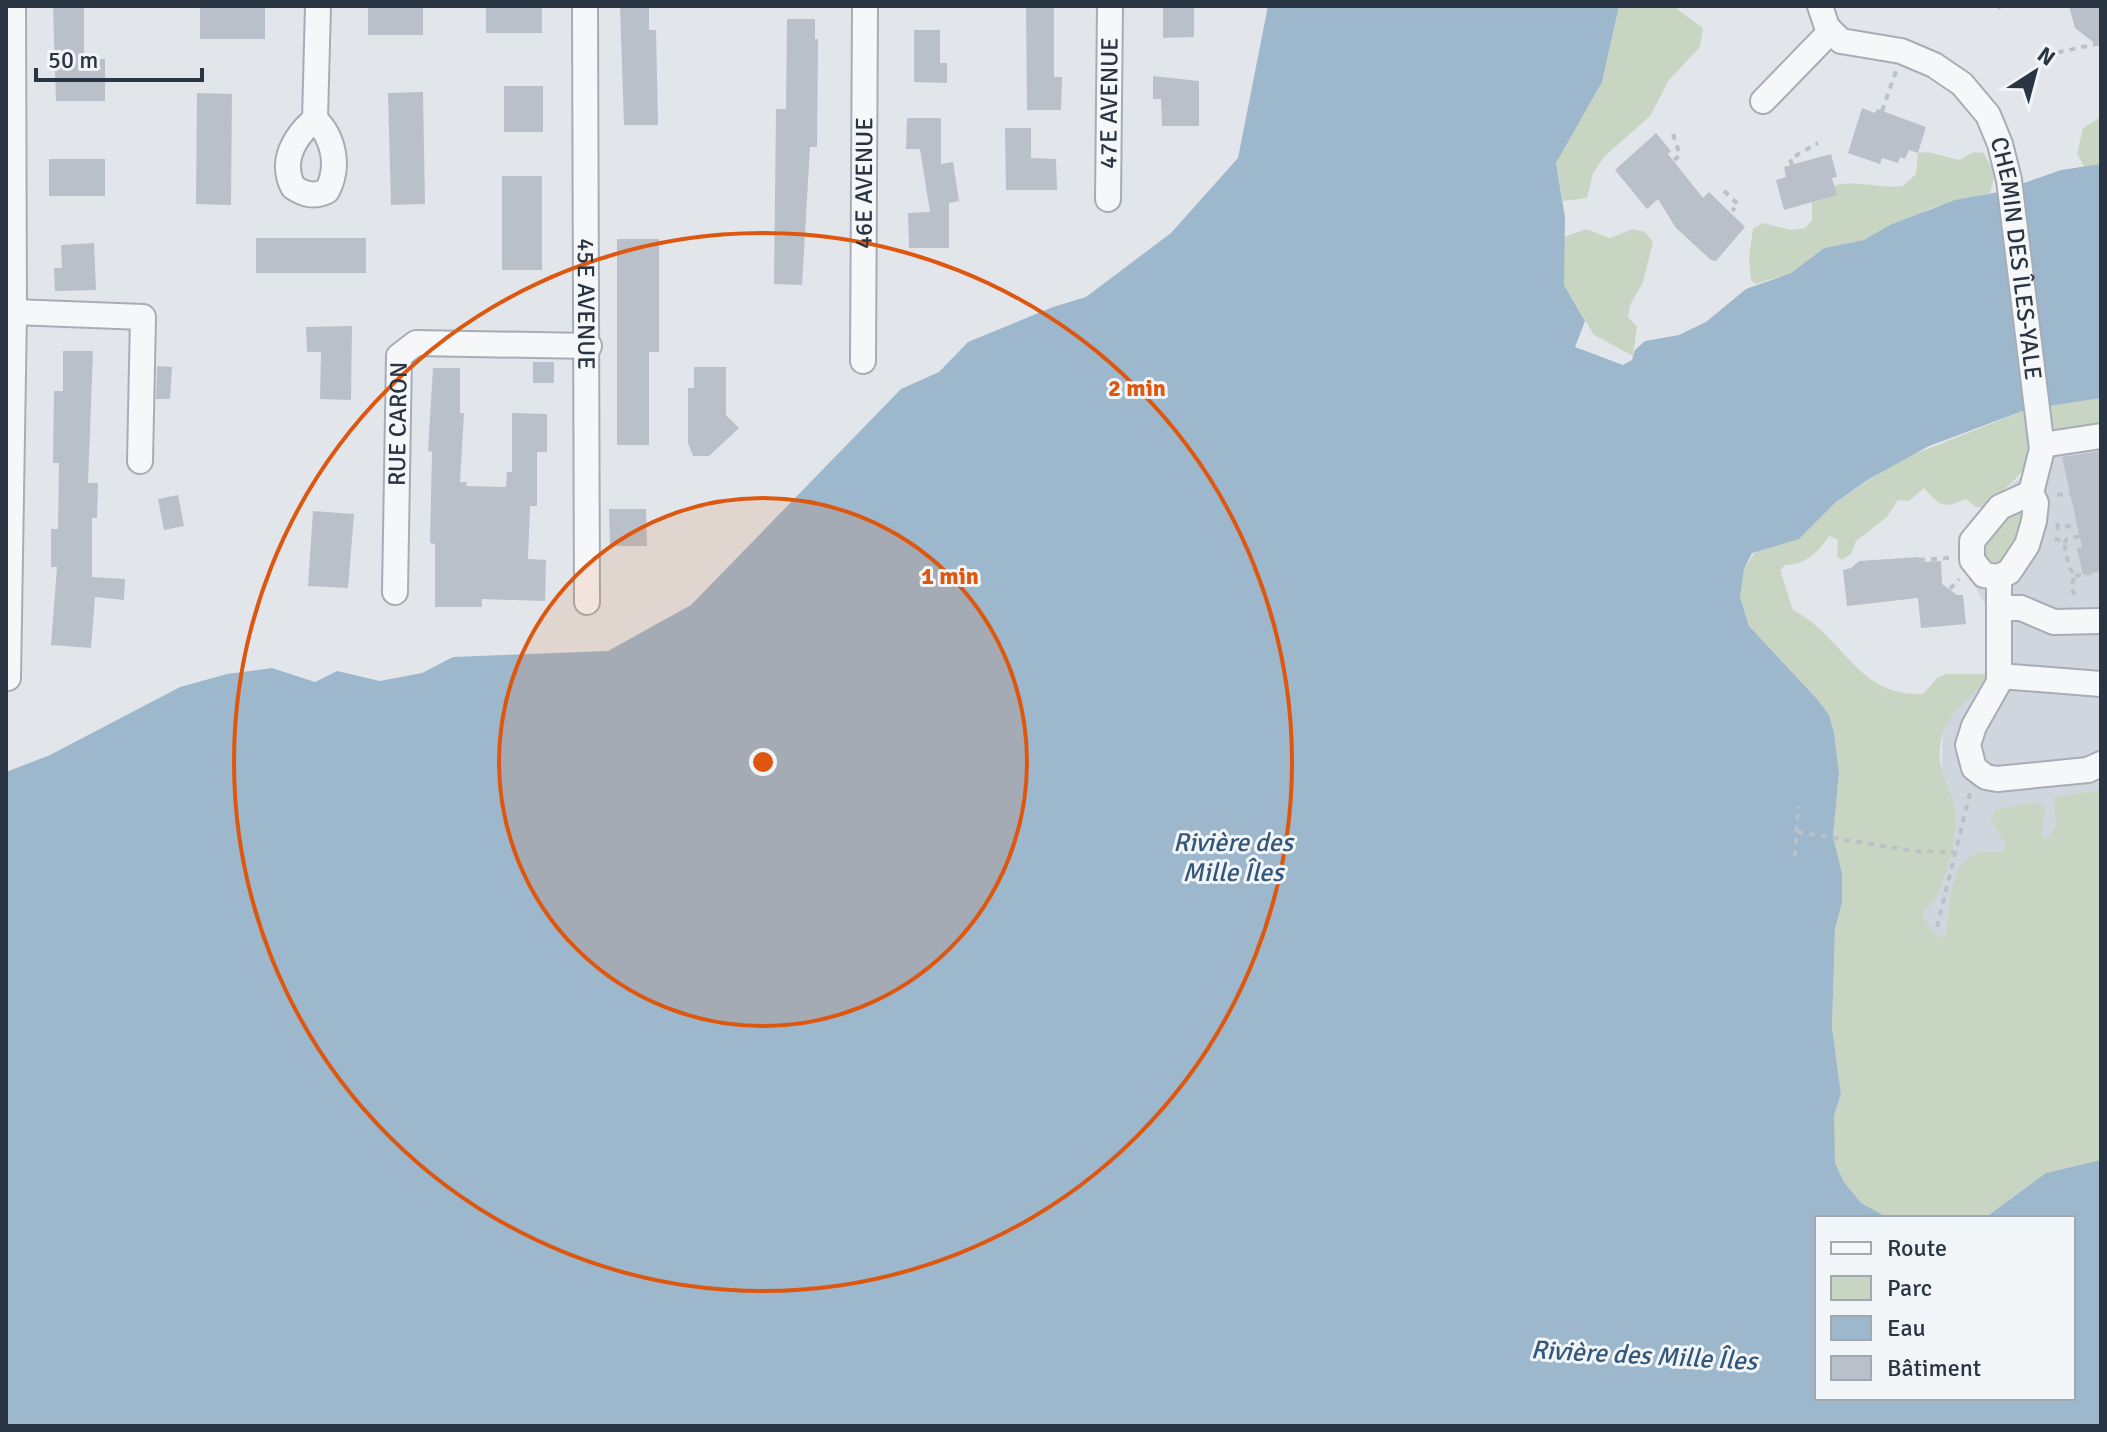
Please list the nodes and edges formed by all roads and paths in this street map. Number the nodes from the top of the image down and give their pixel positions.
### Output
1 (13, 6) edge
2 (318, 6) edge
3 (585, 6) edge
4 (865, 6) edge
5 (1110, 6) edge
6 (1820, 6) edge
7 (1830, 32) junction
8 (2101, 43) edge
9 (2046, 55) dead end
10 (1898, 66) dead end
11 (1763, 101) dead end
12 (1882, 111) dead end
13 (315, 119) dead end
14 (1673, 134) dead end
15 (1818, 143) dead end
16 (1673, 161) dead end
17 (1792, 165) dead end
18 (1724, 191) dead end
19 (1108, 199) dead end
20 (1732, 211) dead end
21 (14, 312) junction
22 (589, 346) junction
23 (863, 361) dead end
24 (2101, 436) edge
25 (2042, 445) junction
26 (140, 461) dead end
27 (2071, 493) dead end
28 (2042, 495) junction
29 (2056, 519) dead end
30 (2078, 524) dead end
31 (2098, 532) dead end
32 (2055, 538) dead end
33 (2064, 543) junction
34 (1960, 558) dead end
35 (1919, 560) dead end
36 (2101, 571) edge
37 (2075, 576) junction
38 (1999, 577) junction
39 (395, 592) dead end
40 (2076, 601) dead end
41 (587, 602) dead end
42 (1999, 608) junction
43 (2101, 621) edge
44 (2000, 676) junction
45 (8, 678) edge
46 (2101, 684) edge
47 (2101, 764) edge
48 (1965, 802) dead end
49 (1798, 807) dead end
50 (1797, 832) junction
51 (1954, 852) junction
52 (1795, 856) dead end
53 (1937, 927) dead end

1 - 21 street
2 - 13 street
3 - 22 street, 45E AVENUE
4 - 23 street, 46E AVENUE
5 - 19 street, 47E AVENUE
6 - 7 street
7 - 11 street
7 - 25 street, CHEMIN DES ÎLES-YALE
8 - 9 path
10 - 12 path
14 - 16 path
15 - 17 path
18 - 20 path
21 - 26 street
21 - 45 street
22 - 39 street, RUE CARON
22 - 41 street, 45E AVENUE
24 - 25 street
25 - 28 street, CHEMIN DES ÎLES-YALE
27 - 28 path
28 - 38 street, CHEMIN DES ÎLES-YALE
28 - 38 street
29 - 30 path
31 - 33 path
32 - 33 path
33 - 37 path
34 - 35 path
36 - 37 path
37 - 40 path
38 - 42 street
42 - 43 street
42 - 44 street
44 - 46 street
44 - 47 street
48 - 51 path
49 - 50 path
50 - 51 path
50 - 52 path
51 - 53 path

